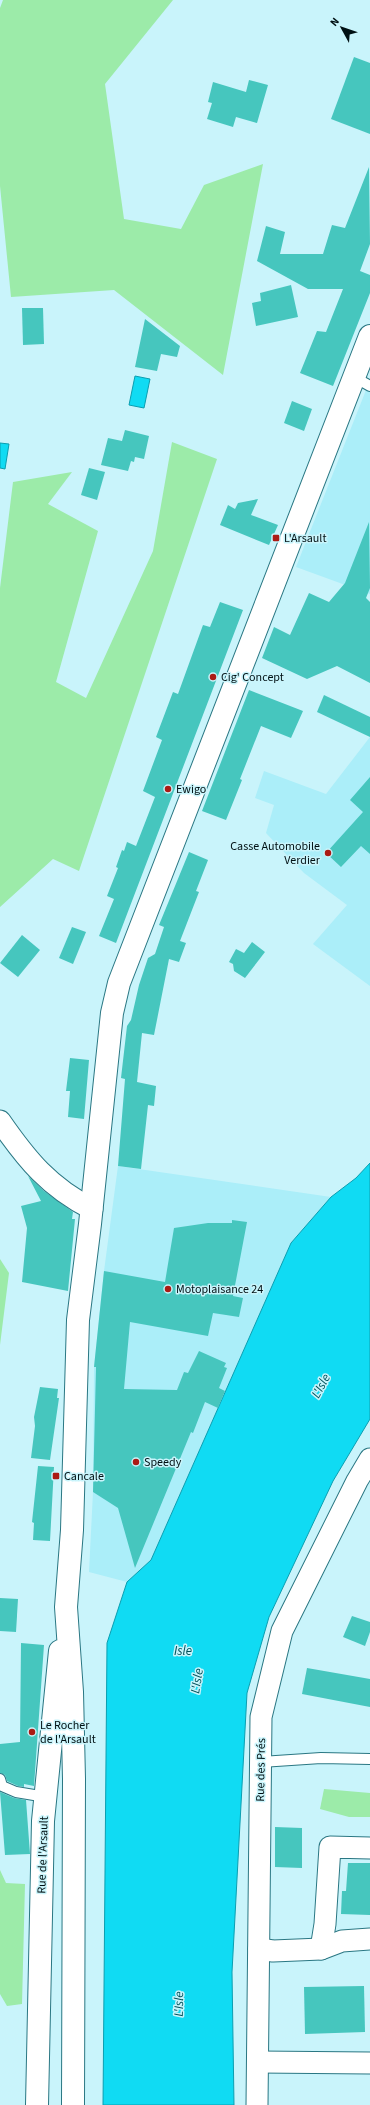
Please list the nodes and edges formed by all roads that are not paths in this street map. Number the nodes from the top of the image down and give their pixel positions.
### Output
1 (370, 336) edge
2 (362, 381) edge
3 (0, 1121) edge
4 (92, 1209) junction
5 (370, 1459) edge
6 (363, 1485) edge
7 (66, 1607) junction
8 (370, 1759) edge
9 (261, 1762) junction
10 (0, 1779) edge
11 (46, 1797) junction
12 (73, 1797) junction
13 (44, 1821) junction
14 (73, 1832) junction
15 (370, 1848) edge
16 (42, 1850) junction
17 (370, 1939) edge
18 (259, 1949) junction
19 (321, 1949) junction
20 (258, 2062) junction
21 (370, 2063) edge
22 (37, 2105) edge
23 (73, 2105) edge
24 (258, 2105) edge

1 - 2 main road
2 - 4 main road
3 - 4 street
4 - 7 main road
5 - 6 street, Rue des Prés
6 - 9 street, Rue des Prés
7 - 11 main road, Rue de l'Arsault
7 - 12 main road
8 - 9 lane
9 - 18 street, Rue des Prés
10 - 11 lane
11 - 13 main road, Rue de l'Arsault
12 - 13 main road
12 - 14 main road
13 - 16 main road, Rue de l'Arsault
14 - 16 main road
14 - 23 main road
15 - 19 street
16 - 22 main road, Rue de l'Arsault
17 - 19 street
18 - 19 street
18 - 20 street, Rue des Prés
20 - 21 street
20 - 24 street, Rue des Prés

